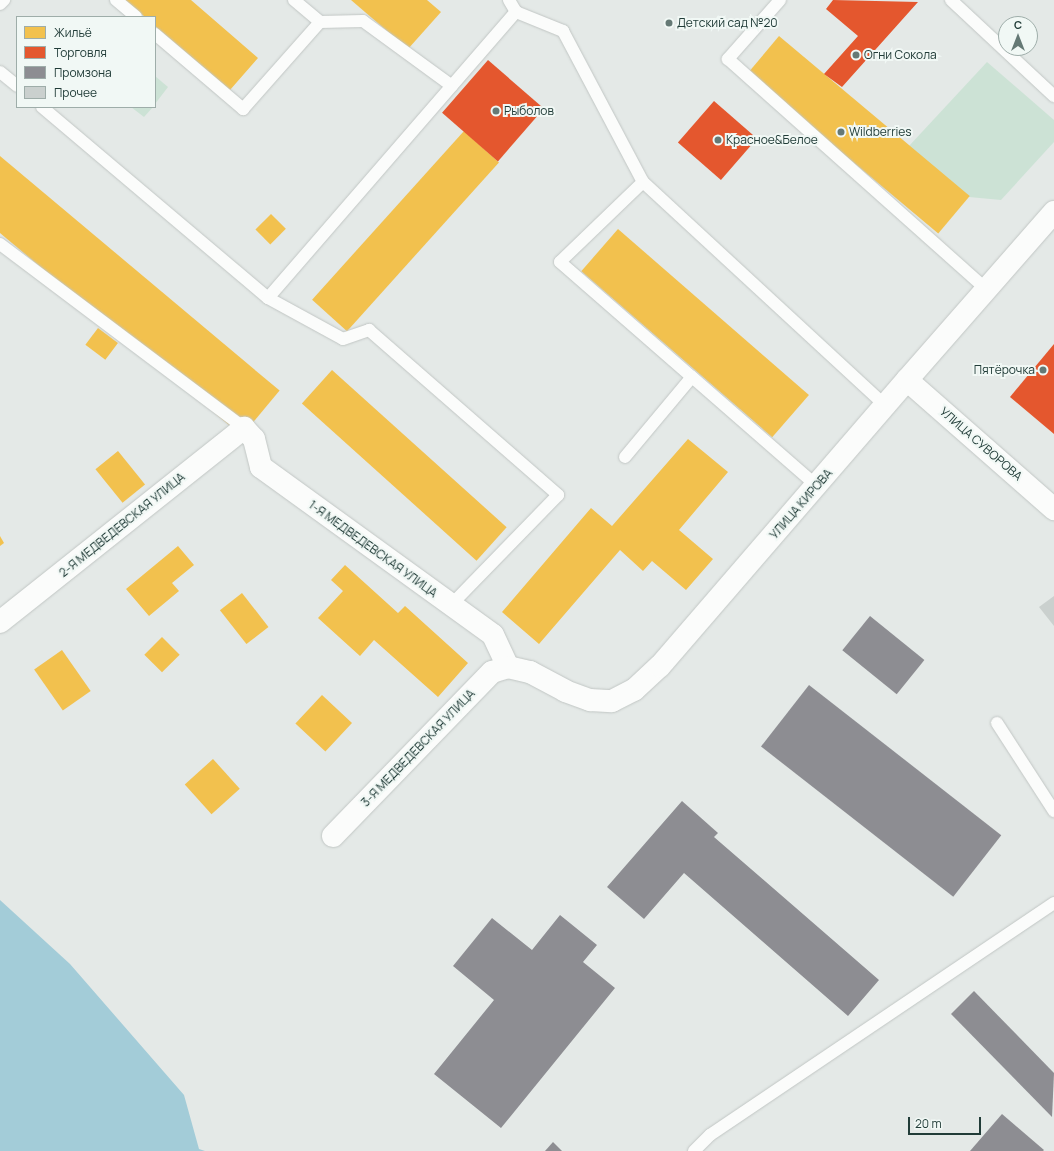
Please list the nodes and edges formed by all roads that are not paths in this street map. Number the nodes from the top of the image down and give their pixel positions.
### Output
1 (4, 0) edge
2 (116, 0) edge
3 (294, 0) edge
4 (509, 0) edge
5 (780, 0) edge
6 (951, 0) edge
7 (0, 4) edge
8 (516, 12) junction
9 (135, 16) edge
10 (320, 22) junction
11 (156, 35) edge
12 (0, 72) edge
13 (16, 85) edge
14 (452, 86) junction
15 (1054, 96) edge
16 (43, 108) edge
17 (643, 182) junction
18 (1054, 212) edge
19 (0, 244) edge
20 (986, 290) junction
21 (268, 298) junction
22 (692, 377) junction
23 (907, 380) junction
24 (885, 405) junction
25 (244, 428) junction
26 (625, 457) dead end
27 (817, 486) junction
28 (1054, 509) edge
29 (451, 605) junction
30 (0, 622) edge
31 (508, 667) junction
32 (997, 723) dead end
33 (1054, 811) edge
34 (333, 836) dead end
35 (1054, 903) edge
36 (694, 1151) edge

1 - 7 lane
2 - 9 lane
3 - 10 lane
4 - 8 lane
5 - 20 lane
6 - 15 lane
8 - 14 lane
8 - 17 lane
10 - 11 lane
10 - 14 lane
12 - 13 lane
14 - 21 lane
16 - 21 lane
17 - 22 lane
17 - 24 lane
18 - 20 street, УЛИЦА КИРОВА
19 - 25 lane
20 - 23 street, УЛИЦА КИРОВА
21 - 29 lane
22 - 26 lane
22 - 27 lane
23 - 24 street, УЛИЦА КИРОВА
23 - 28 street, УЛИЦА СУВОРОВА
24 - 27 street, УЛИЦА КИРОВА
25 - 29 street, 1-Я МЕДВЕДЕВСКАЯ УЛИЦА
25 - 30 street, 2-Я МЕДВЕДЕВСКАЯ УЛИЦА
27 - 31 street, УЛИЦА КИРОВА
29 - 31 street, 1-Я МЕДВЕДЕВСКАЯ УЛИЦА
31 - 34 street, 3-Я МЕДВЕДЕВСКАЯ УЛИЦА
32 - 33 lane
35 - 36 lane

